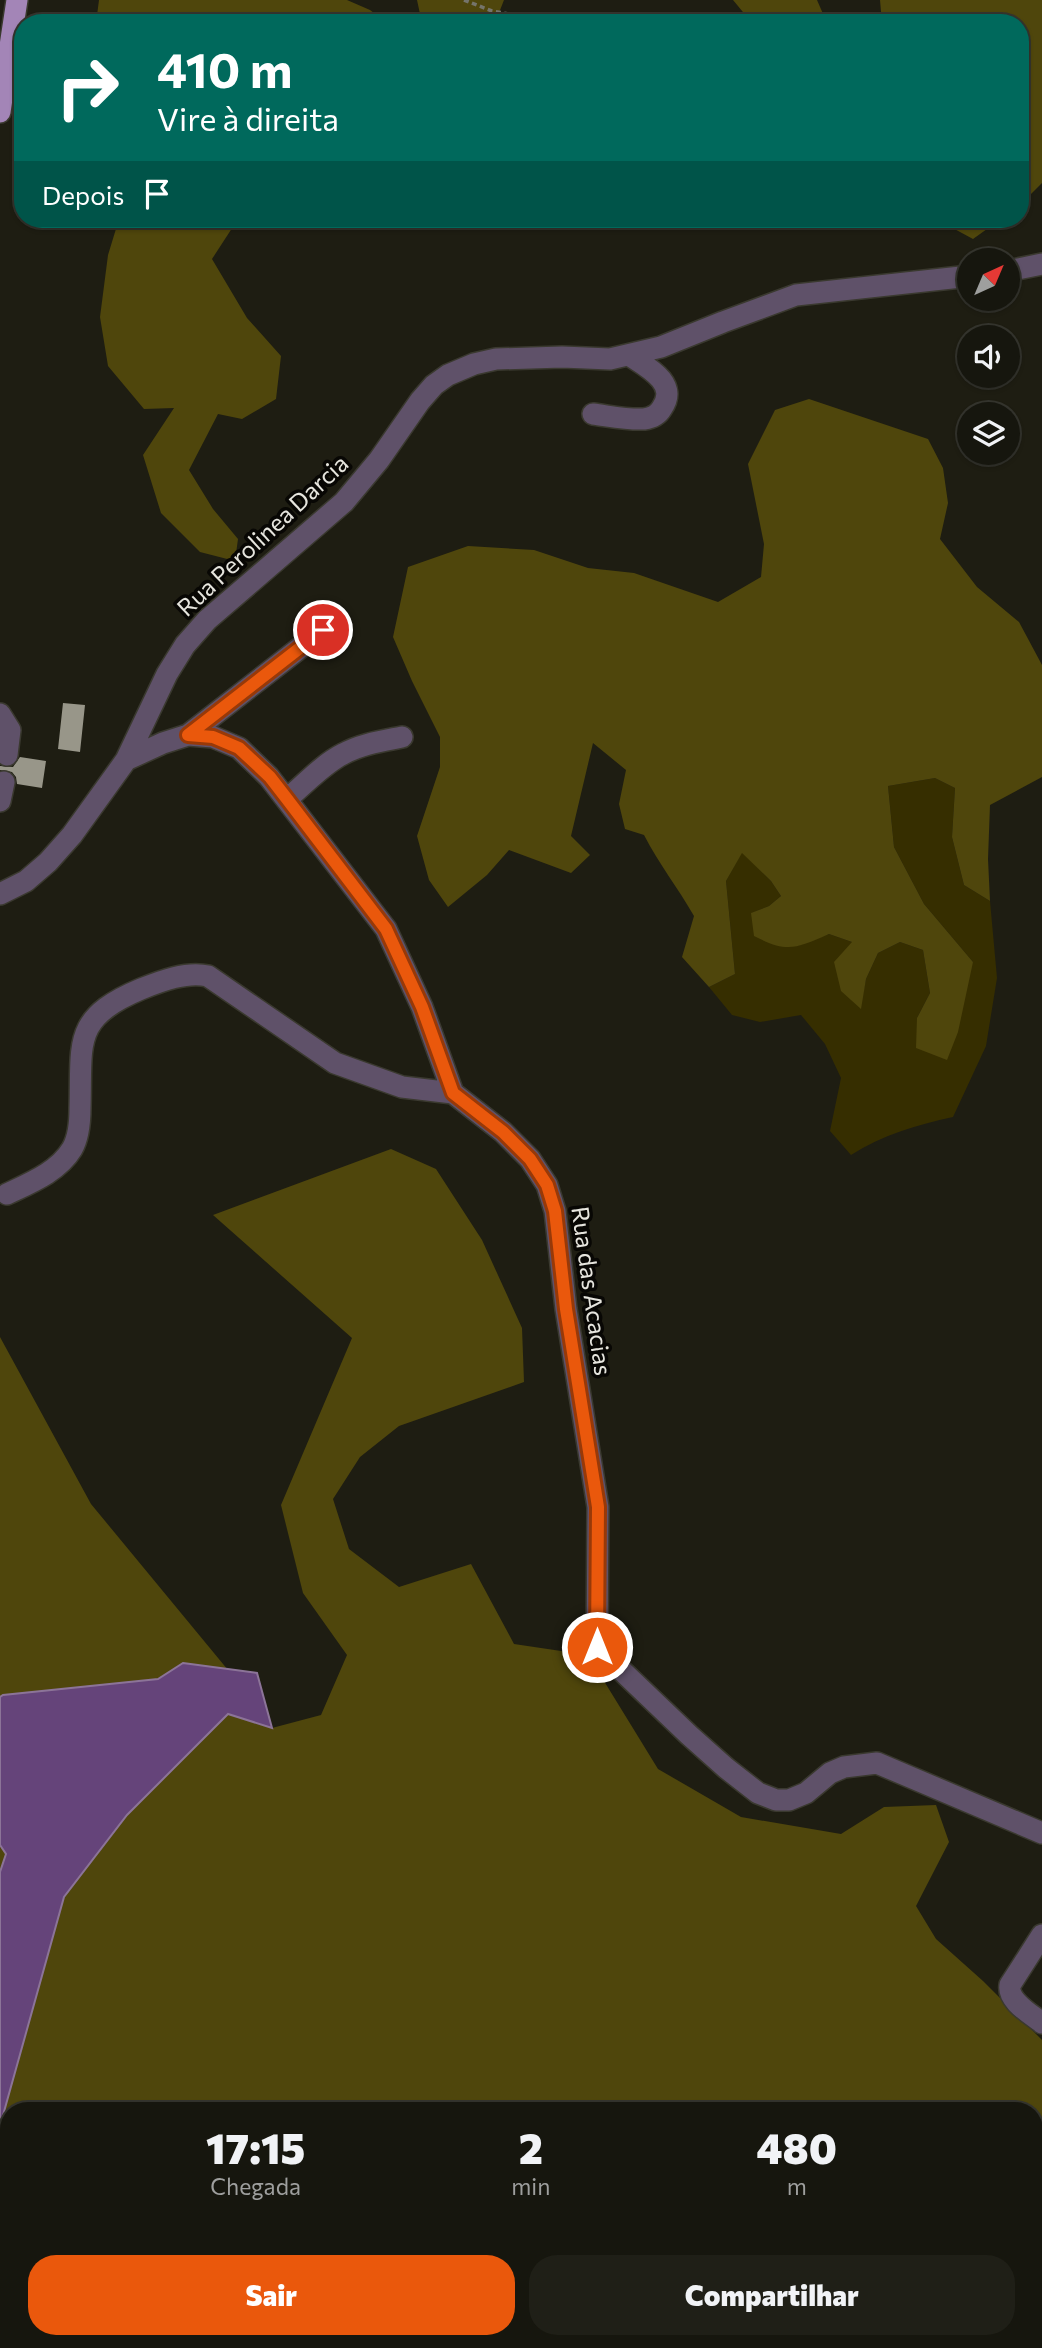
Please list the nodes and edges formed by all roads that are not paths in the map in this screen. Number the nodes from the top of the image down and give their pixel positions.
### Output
1 (16, 0) edge
2 (0, 112) edge
3 (1042, 264) edge
4 (1020, 269) edge
5 (957, 278) edge
6 (629, 355) junction
7 (593, 414) dead end
8 (323, 630) dead end
9 (0, 714) edge
10 (188, 735) junction
11 (402, 737) dead end
12 (7, 755) dead end
13 (125, 760) junction
14 (287, 799) junction
15 (0, 894) edge
16 (453, 1093) junction
17 (7, 1194) dead end
18 (1042, 1833) edge
19 (1042, 1935) edge
20 (1042, 2023) edge

1 - 2 main road
3 - 4 street
5 - 6 street, Rua Perolinea Darcia
6 - 7 street
6 - 13 street, Rua Perolinea Darcia
8 - 10 street
9 - 12 street
10 - 13 street
10 - 14 street
11 - 14 street
13 - 15 street, Rua Perolinea Darcia
14 - 16 street
16 - 17 street
16 - 18 street, Rua das Acacias
19 - 20 street

